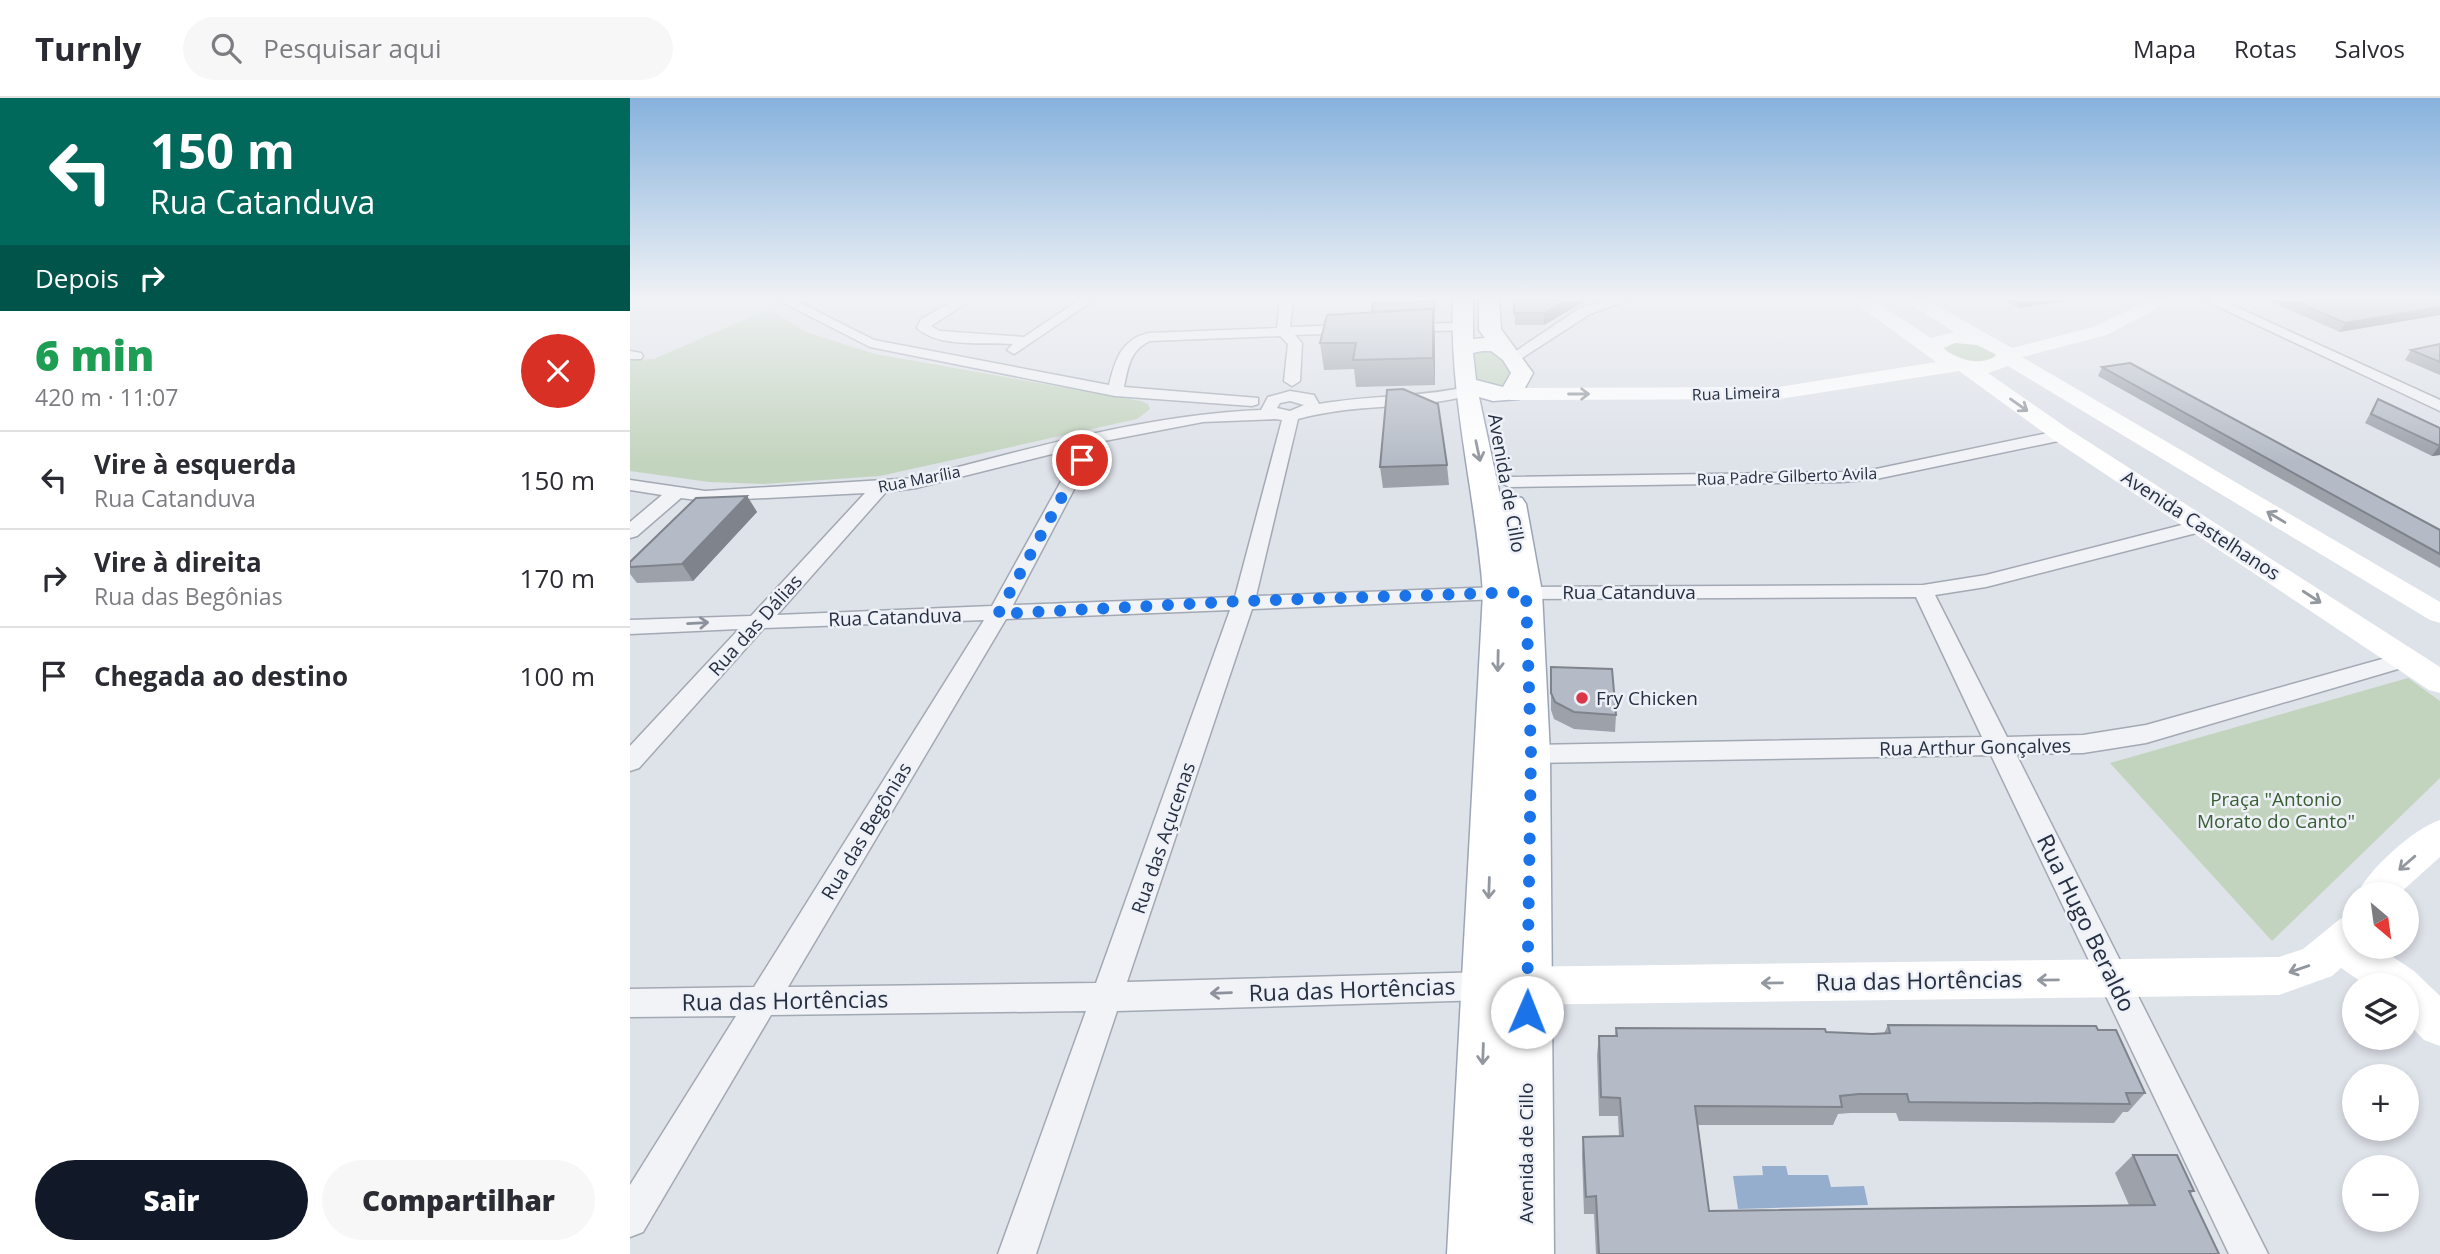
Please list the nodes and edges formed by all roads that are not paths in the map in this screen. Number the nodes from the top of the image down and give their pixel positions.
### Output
1 (930, 354) edge
2 (1008, 354) edge
3 (1126, 354) edge
4 (1294, 354) edge
5 (1463, 354) edge
6 (1493, 354) edge
7 (1504, 354) edge
8 (1531, 354) edge
9 (1900, 354) edge
10 (1937, 354) edge
11 (1999, 354) edge
12 (2004, 354) edge
13 (2327, 354) edge
14 (1961, 364) junction
15 (991, 365) junction
16 (1513, 368) junction
17 (1115, 391) junction
18 (1467, 396) junction
19 (1184, 397) junction
20 (1237, 401) junction
21 (1292, 405) junction
22 (2440, 406) edge
23 (1203, 417) junction
24 (2062, 435) junction
25 (1093, 438) junction
26 (1509, 482) junction
27 (630, 485) edge
28 (881, 487) junction
29 (676, 493) junction
30 (2202, 526) junction
31 (630, 532) edge
32 (1923, 591) junction
33 (1513, 592) junction
34 (1244, 601) junction
35 (998, 614) junction
36 (2440, 614) edge
37 (759, 620) junction
38 (630, 627) edge
39 (2407, 659) junction
40 (2440, 682) edge
41 (2000, 748) junction
42 (1531, 754) junction
43 (630, 762) edge
44 (2440, 835) edge
45 (2386, 882) edge
46 (2342, 942) edge
47 (2370, 959) edge
48 (2386, 973) edge
49 (2113, 979) junction
50 (1506, 986) junction
51 (1109, 997) junction
52 (763, 1001) junction
53 (630, 1003) edge
54 (2419, 1004) edge
55 (2440, 1025) edge
56 (630, 1219) edge
57 (1017, 1254) edge
58 (1476, 1254) edge
59 (1525, 1254) edge
60 (2249, 1254) edge

1 - 15 street
2 - 15 street
3 - 17 street
4 - 21 street
5 - 18 main road, Avenida de Cillo
6 - 16 main road
7 - 16 main road
8 - 16 street
9 - 16 street, Rua Limeira
10 - 14 street, Avenida Castelhanos
11 - 14 street
36 -> 12 street
13 - 22 street
16 -> 14 street, Rua Limeira
14 -> 24 street, Avenida Castelhanos
15 - 17 street
16 - 18 main road, Avenida de Cillo
16 - 26 main road, Avenida de Cillo
17 - 19 street
18 - 21 street
18 -> 33 main road, Avenida de Cillo
19 - 20 street
19 - 23 street
20 - 21 street
20 - 23 street, Rua Marília
21 - 23 street, Rua Marília
21 - 34 street, Rua das Açucenas
23 - 25 street, Rua Marília
24 - 26 street, Rua Padre Gilberto Avila
24 - 30 street, Avenida Castelhanos
25 - 28 street, Rua Marília
25 - 35 street, Rua das Begônias
26 - 33 main road, Avenida de Cillo
27 - 29 street, Rua Marília
28 - 29 street, Rua Marília
28 - 37 street, Rua das Dálias
29 - 31 street
30 - 32 street, Rua Catanduva
30 -> 39 street, Avenida Castelhanos
32 - 33 street, Rua Catanduva
32 - 41 street, Rua Hugo Beraldo
33 - 34 street, Rua Catanduva
33 - 42 main road, Avenida de Cillo
33 -> 50 main road, Avenida de Cillo
34 - 35 street, Rua Catanduva
34 - 51 street, Rua das Açucenas
35 - 37 street, Rua Catanduva
35 - 52 street, Rua das Begônias
38 -> 37 street, Rua Catanduva
37 - 43 street, Rua das Dálias
39 - 40 street, Avenida Castelhanos
39 - 41 street, Rua Arthur Gonçalves
41 - 42 street, Rua Arthur Gonçalves
41 - 49 street, Rua Hugo Beraldo
42 - 50 main road, Avenida de Cillo
44 -> 45 street
46 -> 49 street, Rua das Hortências
47 - 48 street
49 -> 50 street, Rua das Hortências
49 - 60 street, Rua Hugo Beraldo
50 -> 51 street, Rua das Hortências
50 -> 58 main road, Avenida de Cillo
50 - 59 main road, Avenida de Cillo
51 - 52 street, Rua das Hortências
51 - 57 street, Rua das Açucenas
52 - 53 street, Rua das Hortências
52 - 56 street, Rua das Begônias
54 - 55 street

